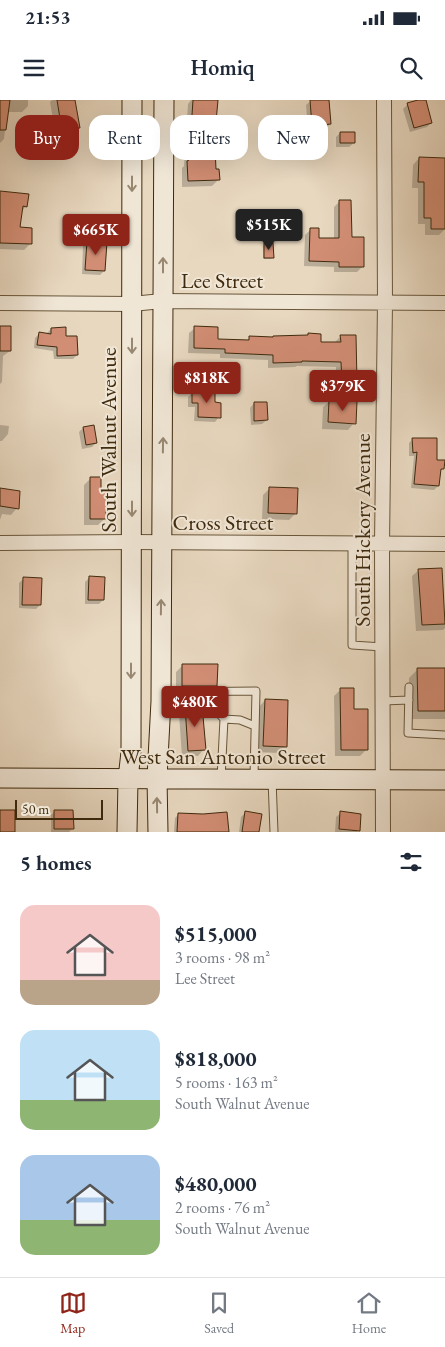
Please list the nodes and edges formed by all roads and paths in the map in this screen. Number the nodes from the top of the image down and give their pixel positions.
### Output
1 (132, 100) edge
2 (164, 100) edge
3 (384, 100) edge
4 (162, 301) junction
5 (385, 302) junction
6 (0, 303) edge
7 (445, 303) edge
8 (132, 304) junction
9 (132, 542) junction
10 (0, 543) edge
11 (162, 543) junction
12 (352, 544) junction
13 (382, 544) junction
14 (445, 544) edge
15 (383, 646) junction
16 (409, 687) dead end
17 (161, 696) junction
18 (409, 700) junction
19 (383, 702) junction
20 (224, 719) junction
21 (255, 726) junction
22 (445, 735) edge
23 (0, 778) edge
24 (157, 778) junction
25 (128, 779) junction
26 (221, 779) junction
27 (263, 779) junction
28 (383, 780) junction
29 (445, 780) edge
30 (127, 832) edge
31 (158, 832) edge
32 (274, 832) edge
33 (382, 832) edge

1 -> 8 main road, South Walnut Avenue
4 -> 2 main road
3 - 5 street, South Hickory Avenue
4 - 5 street, Lee Street
4 - 8 street, Lee Street
11 -> 4 main road
5 - 7 street, Lee Street
5 - 13 street, South Hickory Avenue
6 - 8 street, Lee Street
8 -> 9 main road, South Walnut Avenue
9 - 10 street, Cross Street
9 - 11 street, Cross Street
9 -> 25 main road, South Walnut Avenue
11 - 12 street, Cross Street
17 -> 11 main road
12 - 13 street, Cross Street
12 - 15 lane
13 - 14 street, Cross Street
13 - 15 street, South Hickory Avenue
15 - 19 street, South Hickory Avenue
16 - 18 lane
17 - 20 lane
17 - 21 lane
17 - 24 main road
18 - 19 lane
18 - 22 lane
19 - 28 street, South Hickory Avenue
20 - 21 lane
20 - 26 lane
21 - 27 lane
23 - 25 main road, West San Antonio Street
24 - 25 main road, West San Antonio Street
24 - 26 main road, West San Antonio Street
31 -> 24 main road
25 - 30 main road, South Walnut Avenue
26 - 27 main road, West San Antonio Street
27 - 28 main road, West San Antonio Street
27 - 32 lane
28 - 29 main road, West San Antonio Street
28 - 33 street, South Hickory Avenue

